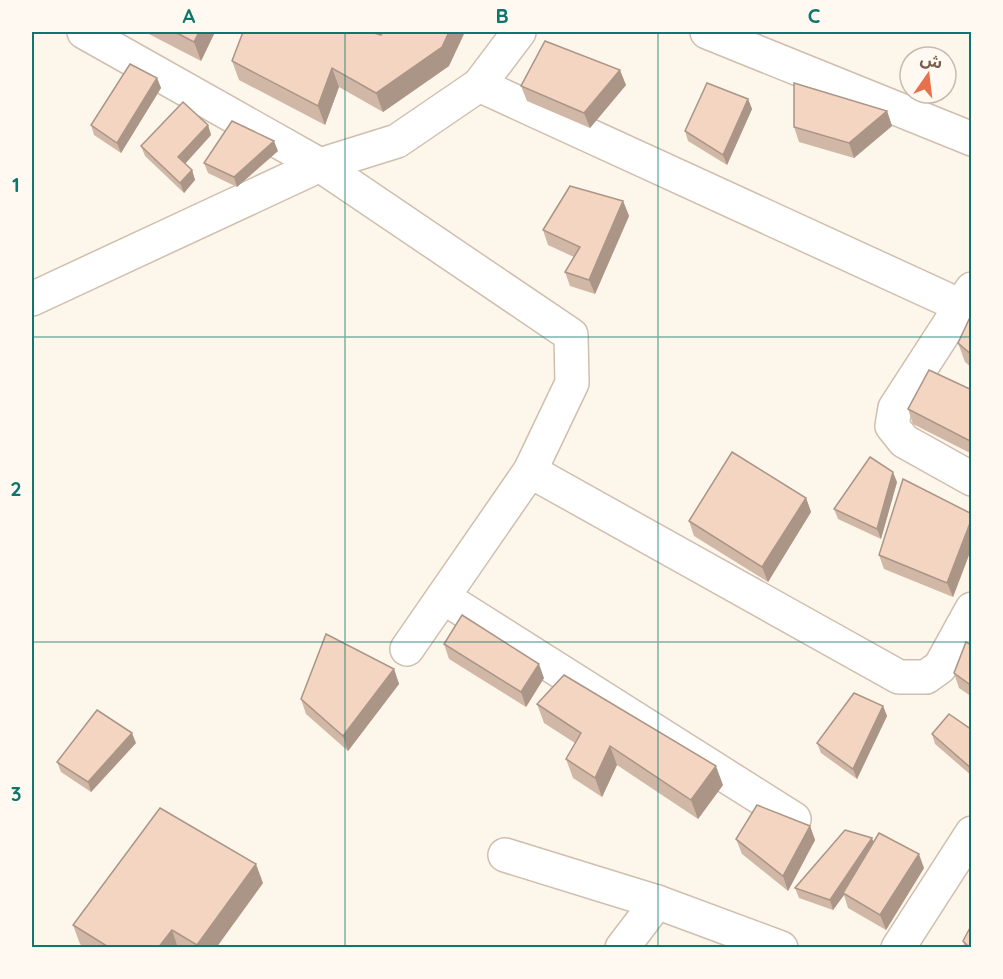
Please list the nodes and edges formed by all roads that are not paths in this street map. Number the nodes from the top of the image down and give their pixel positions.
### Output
1 (84, 32) edge
2 (519, 32) edge
3 (707, 32) edge
4 (479, 85) junction
5 (972, 139) edge
6 (320, 165) junction
7 (966, 297) edge
8 (32, 299) edge
9 (530, 471) junction
10 (972, 479) edge
11 (443, 597) junction
12 (972, 609) edge
13 (407, 648) dead end
14 (794, 819) edge
15 (972, 833) edge
16 (505, 855) dead end
17 (657, 902) junction
18 (622, 948) edge
19 (781, 948) edge
20 (898, 948) edge

1 - 6 street
2 - 4 street
3 - 5 street
4 - 6 street
4 - 7 street
6 - 8 street
6 - 9 street
7 - 10 street
9 - 11 street
9 - 12 street
11 - 13 street
11 - 14 street
15 - 20 street
16 - 17 street
17 - 18 street
17 - 19 street

